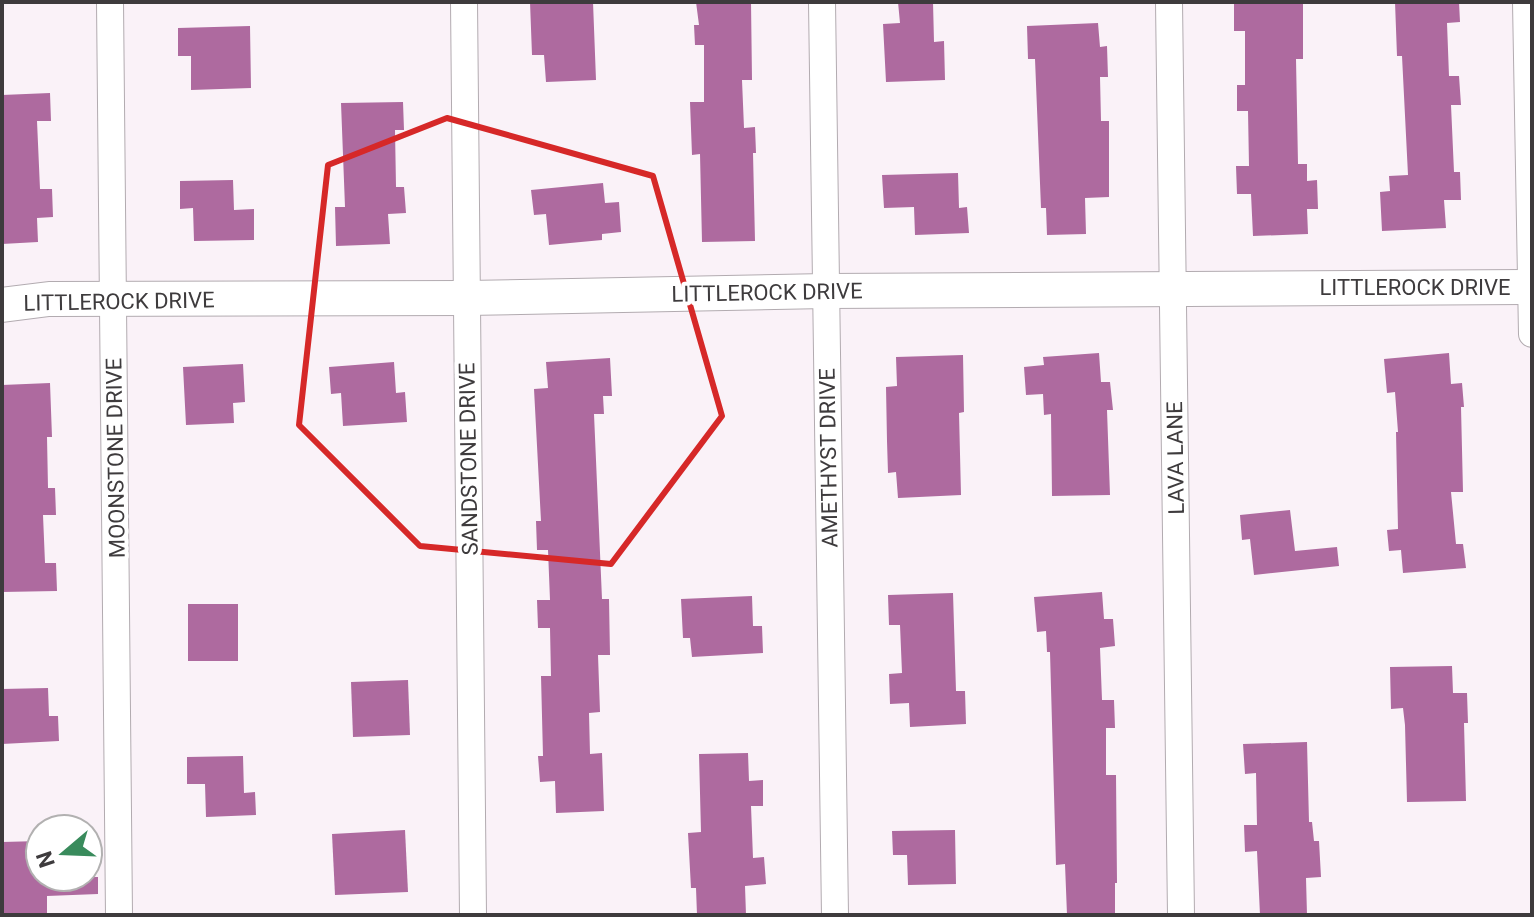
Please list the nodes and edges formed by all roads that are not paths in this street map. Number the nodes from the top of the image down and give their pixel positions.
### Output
1 (110, 2) edge
2 (464, 2) edge
3 (822, 2) edge
4 (1169, 2) edge
5 (1526, 2) edge
6 (1532, 287) edge
7 (1173, 288) junction
8 (826, 291) junction
9 (467, 298) junction
10 (113, 299) junction
11 (2, 305) edge
12 (1532, 334) edge
13 (119, 915) edge
14 (473, 915) edge
15 (835, 915) edge
16 (1181, 915) edge

1 - 10 street, MOONSTONE DRIVE
2 - 9 street, SANDSTONE DRIVE
3 - 8 street, AMETHYST DRIVE
4 - 7 street, LAVA LANE
5 - 6 street
6 - 7 street, LITTLEROCK DRIVE
6 - 12 street
7 - 8 street, LITTLEROCK DRIVE
7 - 16 street, LAVA LANE
8 - 9 street, LITTLEROCK DRIVE
8 - 15 street, AMETHYST DRIVE
9 - 10 street, LITTLEROCK DRIVE
9 - 14 street, SANDSTONE DRIVE
10 - 11 street, LITTLEROCK DRIVE
10 - 13 street, MOONSTONE DRIVE

